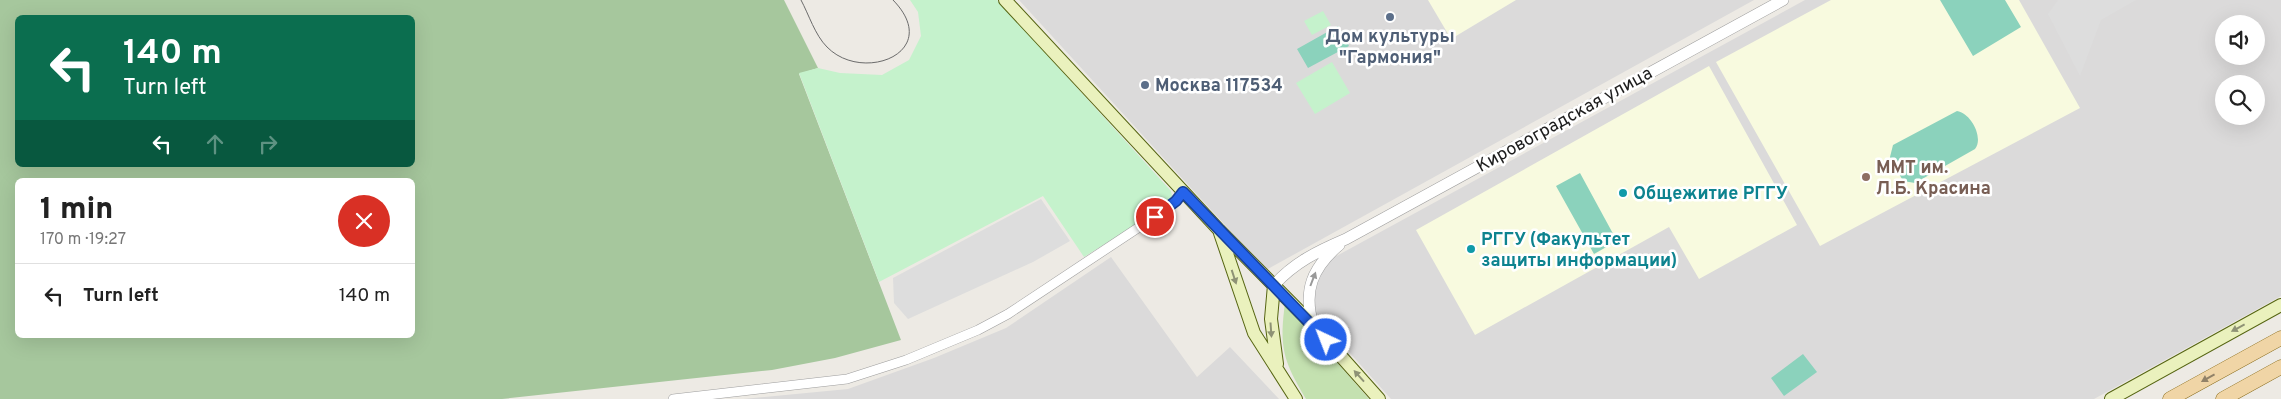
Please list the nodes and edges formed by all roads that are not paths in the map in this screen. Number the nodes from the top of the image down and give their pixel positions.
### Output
1 (1005, 0) edge
2 (1783, 0) edge
3 (1183, 192) junction
4 (1219, 230) junction
5 (1346, 239) junction
6 (1274, 285) junction
7 (2281, 305) edge
8 (1314, 326) junction
9 (2281, 338) edge
10 (2281, 367) edge
11 (1278, 374) junction
12 (673, 399) edge
13 (1296, 399) edge
14 (1379, 399) edge
15 (2111, 399) edge
16 (2170, 399) edge
17 (2223, 399) edge

1 - 3 main road
2 - 5 street, Кировоградская улица
3 - 4 main road
3 - 12 street
4 - 6 main road
4 -> 11 main road
5 - 6 street, Кировоградская улица
8 -> 5 street, Кировоградская улица
6 - 8 main road
6 -> 11 main road
7 -> 15 main road
14 -> 8 main road
9 -> 16 main road
10 - 17 main road
11 - 13 main road

